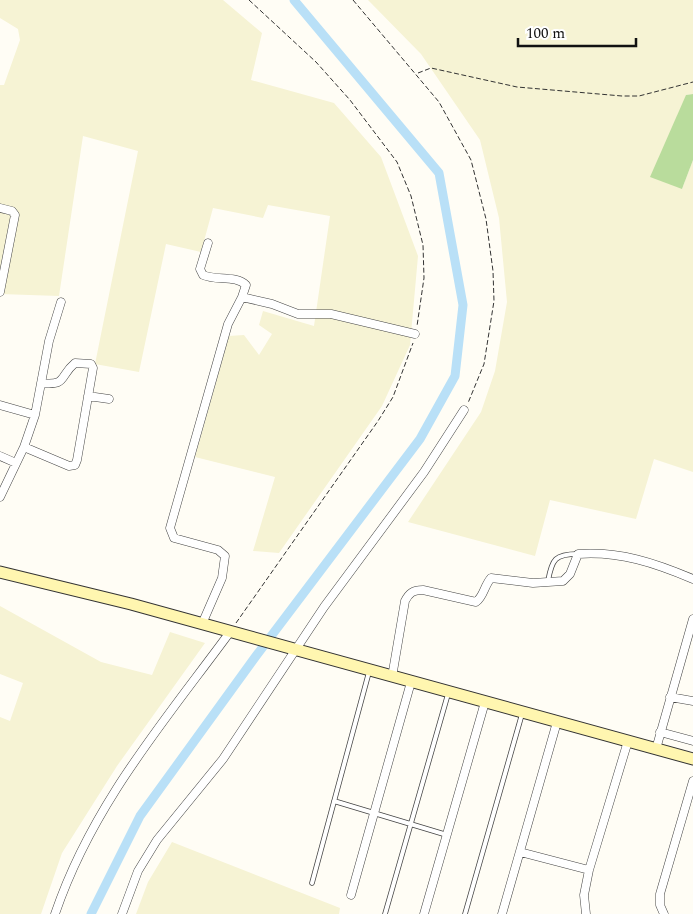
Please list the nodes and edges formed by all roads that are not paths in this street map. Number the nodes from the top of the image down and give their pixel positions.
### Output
1 (0, 208) edge
2 (208, 243) dead end
3 (0, 292) edge
4 (242, 297) junction
5 (61, 302) dead end
6 (415, 334) road end
7 (41, 383) junction
8 (88, 396) junction
9 (109, 399) dead end
10 (0, 405) edge
11 (464, 410) road end
12 (35, 415) junction
13 (24, 447) junction
14 (0, 456) edge
15 (16, 463) junction
16 (0, 497) edge
17 (578, 554) junction
18 (0, 572) edge
19 (693, 579) edge
20 (548, 580) junction
21 (693, 618) edge
22 (202, 624) junction
23 (230, 632) junction
24 (295, 650) junction
25 (370, 670) junction
26 (392, 676) junction
27 (410, 682) junction
28 (449, 692) junction
29 (670, 697) junction
30 (693, 701) edge
31 (485, 702) junction
32 (523, 712) junction
33 (557, 722) junction
34 (660, 732) junction
35 (628, 741) junction
36 (693, 741) edge
37 (656, 749) junction
38 (693, 759) edge
39 (693, 781) edge
40 (334, 801) junction
41 (373, 814) junction
42 (411, 824) junction
43 (447, 835) junction
44 (520, 852) junction
45 (589, 870) junction
46 (312, 883) dead end
47 (351, 895) dead end
48 (55, 914) edge
49 (122, 914) edge
50 (385, 914) edge
51 (424, 914) edge
52 (464, 914) edge
53 (502, 914) edge
54 (586, 914) edge
55 (664, 914) edge

1 - 3 street
2 - 4 street
4 - 6 street
4 - 22 street
5 - 7 street
7 - 8 street
7 - 12 street
8 - 9 street
8 - 13 street
10 - 12 street
11 - 24 street
12 - 13 street
13 - 15 street
14 - 15 street
15 - 16 street
17 - 19 street
17 - 20 lane
17 - 20 street
18 - 22 street
20 - 26 street
21 - 29 street
22 - 23 street
23 - 24 street
23 - 48 street
24 - 25 street
24 - 49 street
25 - 26 street
25 - 40 lane
26 - 27 street
27 - 28 street
27 - 41 street
28 - 31 street
28 - 42 lane
29 - 30 street
29 - 34 street
31 - 32 street
31 - 43 street
32 - 33 street
32 - 52 lane
33 - 35 street
33 - 44 street
34 - 36 street
34 - 37 street
35 - 37 street
35 - 45 street
37 - 38 street
39 - 55 street
40 - 41 lane
40 - 46 lane
41 - 42 lane
41 - 47 street
42 - 43 lane
42 - 50 lane
43 - 51 street
44 - 45 street
44 - 53 street
45 - 54 street

